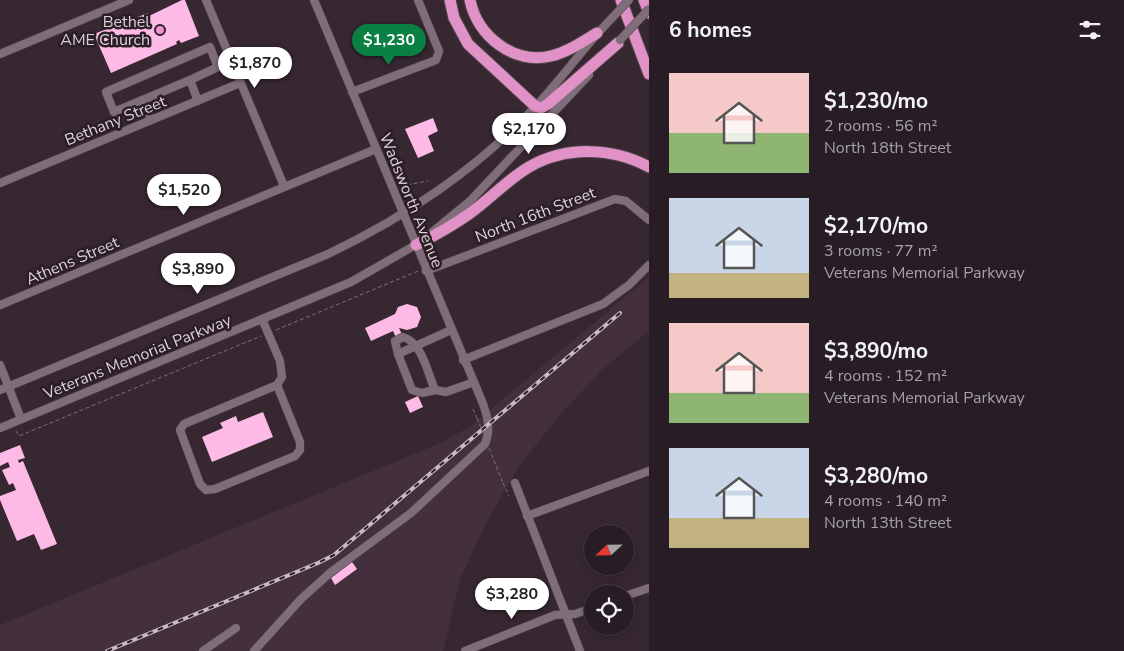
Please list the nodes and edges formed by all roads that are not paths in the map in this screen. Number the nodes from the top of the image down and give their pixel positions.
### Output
1 (129, 0) edge
2 (206, 0) edge
3 (315, 0) edge
4 (418, 0) edge
5 (450, 0) edge
6 (470, 0) edge
7 (621, 0) edge
8 (629, 0) edge
9 (644, 0) edge
10 (649, 8) edge
11 (649, 12) edge
12 (597, 33) junction
13 (223, 41) junction
14 (619, 42) junction
15 (210, 47) junction
16 (0, 54) edge
17 (649, 74) edge
18 (190, 80) junction
19 (240, 83) junction
20 (352, 92) junction
21 (142, 100) junction
22 (198, 101) junction
23 (535, 106) junction
24 (151, 120) junction
25 (376, 149) junction
26 (649, 167) edge
27 (0, 183) edge
28 (284, 186) junction
29 (402, 214) junction
30 (649, 220) edge
31 (416, 246) junction
32 (649, 265) edge
33 (426, 271) junction
34 (0, 305) edge
35 (262, 319) junction
36 (451, 330) junction
37 (416, 345) junction
38 (398, 354) junction
39 (463, 360) junction
40 (0, 365) edge
41 (474, 382) junction
42 (276, 385) junction
43 (8, 386) junction
44 (0, 390) edge
45 (435, 390) junction
46 (21, 419) junction
47 (0, 428) edge
48 (649, 471) edge
49 (515, 483) dead end
50 (527, 516) junction
51 (649, 588) edge
52 (634, 593) edge
53 (584, 611) edge
54 (565, 613) junction
55 (236, 628) dead end
56 (203, 651) edge
57 (254, 651) edge
58 (465, 651) edge
59 (580, 651) edge

1 - 16 street
2 - 13 street
3 - 20 street, Wadsworth Avenue
4 - 20 street
5 - 23 highway
6 - 12 highway
7 - 17 highway
8 - 12 street, Veterans Memorial Parkway, bridge
9 - 11 highway
10 - 14 street, Veterans Memorial Parkway, bridge
12 - 23 street, Veterans Memorial Parkway
13 - 15 street
13 - 19 street
14 - 23 highway
14 - 31 street, Veterans Memorial Parkway
15 - 18 street
15 - 21 street
18 - 21 street
18 - 22 street
19 - 22 street, Bethany Street
19 - 28 street
20 - 25 street, Wadsworth Avenue
21 - 24 street
22 - 24 street, Bethany Street
23 - 29 street, Veterans Memorial Parkway
24 - 27 street, Bethany Street
25 - 28 street, Athens Street
25 - 29 street, Wadsworth Avenue
26 - 31 highway
28 - 34 street, Athens Street
29 - 31 street, Wadsworth Avenue
29 - 43 street, Veterans Memorial Parkway
30 - 33 street, North 16th Street
31 - 33 street, Wadsworth Avenue
31 - 35 street, Veterans Memorial Parkway
32 - 39 street
33 - 36 street, Wadsworth Avenue
35 - 42 street
35 - 46 street, Veterans Memorial Parkway
36 - 37 street
36 - 39 street, Wadsworth Avenue
37 - 38 street
37 - 38 street
37 - 45 street
38 - 45 street
39 - 41 street, Wadsworth Avenue
40 - 43 street
41 - 45 street
41 - 57 street, Wadsworth Avenue
42 - 42 street
43 - 44 street, Veterans Memorial Parkway
43 - 46 street
46 - 47 street, Veterans Memorial Parkway
48 - 50 street
49 - 50 street
50 - 54 street
51 - 52 street
53 - 54 street
54 - 58 street
54 - 59 street
55 - 56 street

